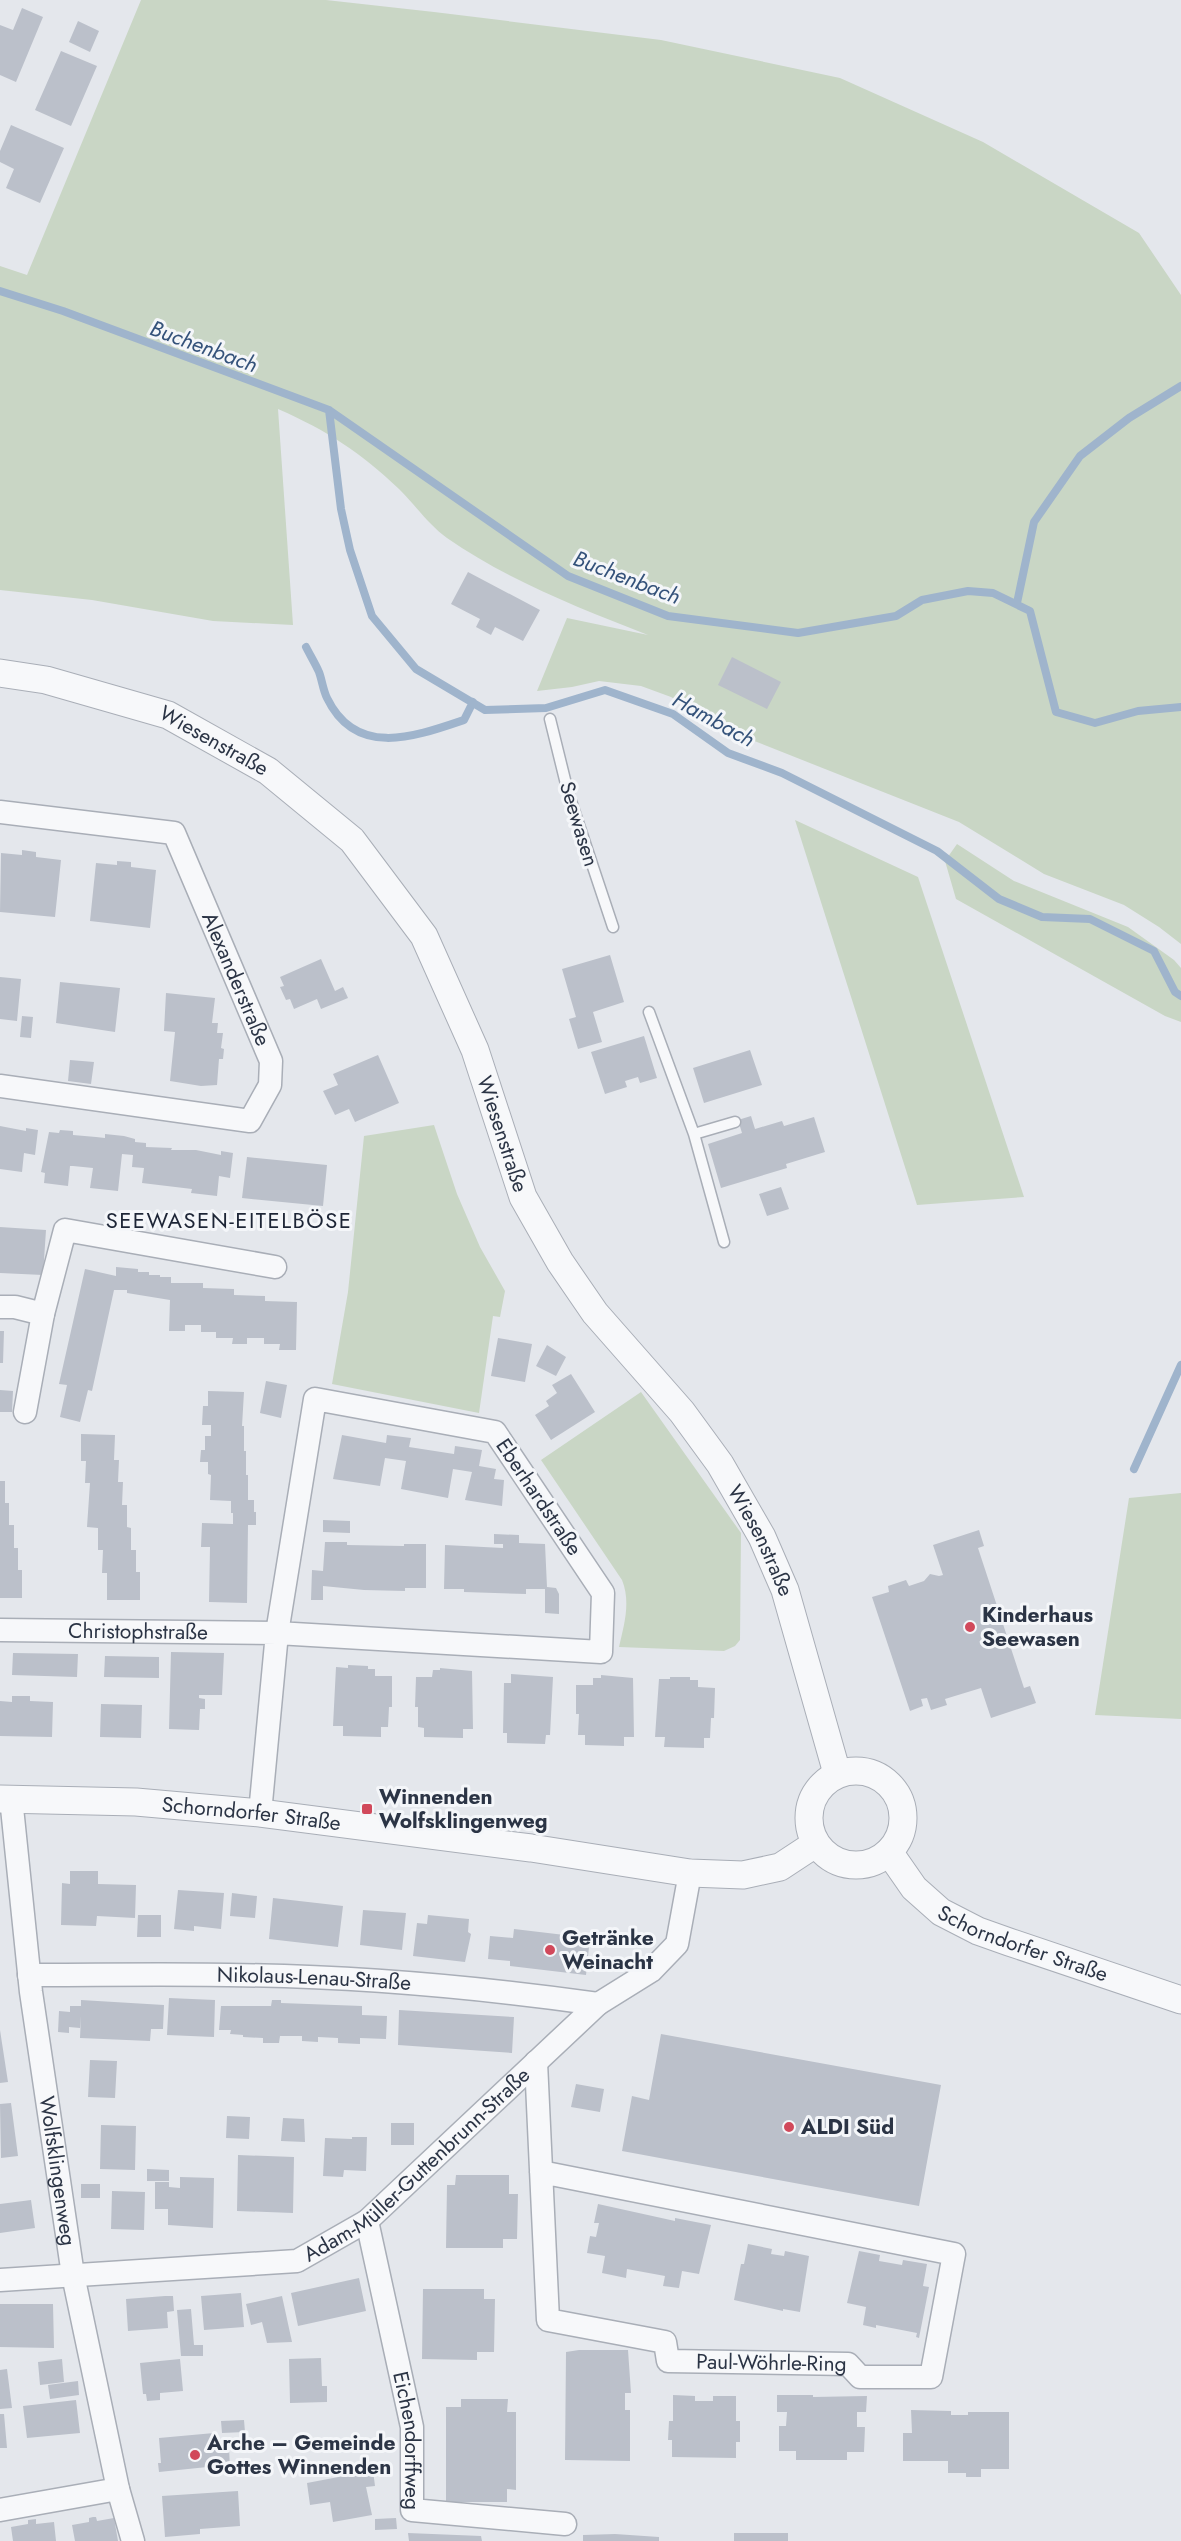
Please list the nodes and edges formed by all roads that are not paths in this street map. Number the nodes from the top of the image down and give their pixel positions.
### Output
1 (0, 673) edge
2 (550, 719) dead end
3 (0, 812) edge
4 (612, 927) dead end
5 (649, 1012) dead end
6 (0, 1086) edge
7 (735, 1122) dead end
8 (694, 1134) junction
9 (724, 1242) dead end
10 (275, 1267) dead end
11 (0, 1307) edge
12 (43, 1314) junction
13 (25, 1412) dead end
14 (0, 1630) edge
15 (276, 1633) junction
16 (837, 1773) junction
17 (6, 1798) edge
18 (260, 1813) junction
19 (815, 1844) junction
20 (889, 1852) junction
21 (690, 1873) junction
22 (29, 1976) junction
23 (1181, 2000) edge
24 (598, 2004) junction
25 (536, 2062) junction
26 (541, 2172) junction
27 (367, 2221) junction
28 (73, 2275) junction
29 (0, 2280) edge
30 (118, 2489) junction
31 (0, 2510) edge
32 (565, 2524) dead end
33 (134, 2541) edge

1 - 16 street, Wiesenstraße
2 - 4 lane, Seewasen
3 - 6 street, Alexanderstraße
5 - 8 lane
7 - 8 lane
8 - 9 lane
10 - 12 street
11 - 12 street
12 - 13 street
14 - 15 street, Christophstraße
15 - 15 street, Eberhardstraße
15 - 18 street, Eberhardstraße
16 - 19 street
16 - 20 street
17 - 18 street, Schorndorfer Straße
17 - 22 street, Wolfsklingenweg
18 - 21 street, Schorndorfer Straße
19 - 20 street
19 - 21 street, Schorndorfer Straße
20 - 23 street, Schorndorfer Straße
21 - 24 street, Adam-Müller-Guttenbrunn-Straße
22 - 24 street, Nikolaus-Lenau-Straße
22 - 28 street, Wolfsklingenweg
24 - 25 street, Adam-Müller-Guttenbrunn-Straße
25 - 26 street, Paul-Wöhrle-Ring
25 - 27 street, Adam-Müller-Guttenbrunn-Straße
26 - 26 street, Paul-Wöhrle-Ring
27 - 28 street, Adam-Müller-Guttenbrunn-Straße
27 - 32 street, Eichendorffweg
28 - 29 street, Adam-Müller-Guttenbrunn-Straße
28 - 30 street, Wolfsklingenweg
30 - 31 street
30 - 33 street, Wolfsklingenweg

